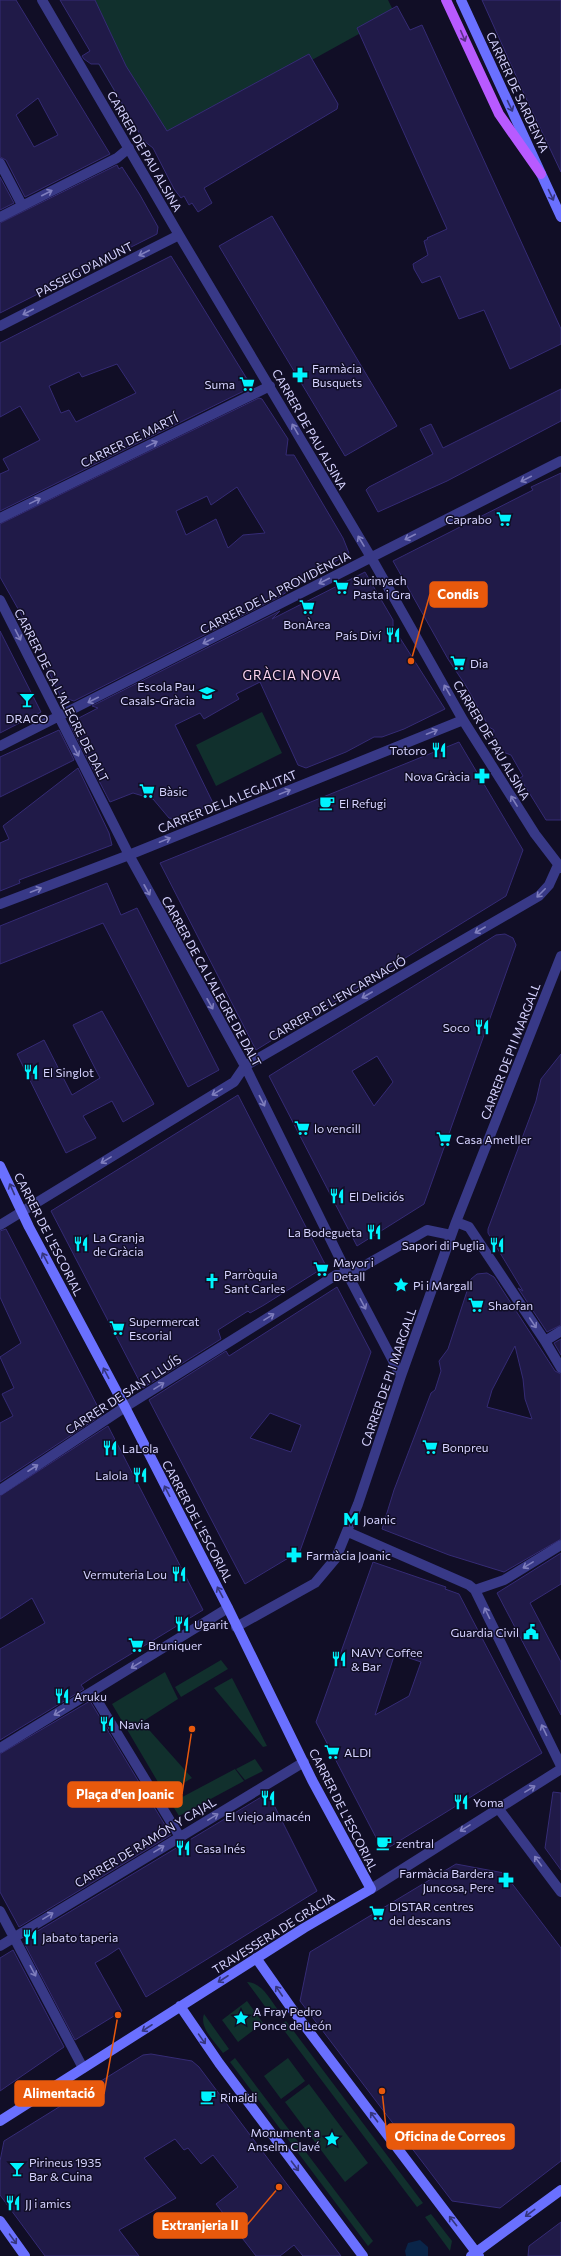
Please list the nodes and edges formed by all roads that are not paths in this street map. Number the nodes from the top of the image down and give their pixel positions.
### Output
1 (42, 0) edge
2 (446, 0) edge
3 (461, 0) edge
4 (129, 148) junction
5 (0, 163) edge
6 (541, 174) junction
7 (22, 205) junction
8 (0, 217) edge
9 (561, 217) edge
10 (179, 235) junction
11 (0, 326) edge
12 (270, 386) junction
13 (561, 461) edge
14 (0, 518) edge
15 (372, 559) junction
16 (0, 600) edge
17 (59, 717) junction
18 (463, 720) junction
19 (0, 746) edge
20 (129, 855) junction
21 (559, 867) edge
22 (0, 904) edge
23 (561, 956) edge
24 (245, 1066) junction
25 (0, 1166) edge
26 (22, 1212) junction
27 (456, 1222) junction
28 (0, 1225) edge
29 (451, 1235) junction
30 (348, 1275) junction
31 (561, 1331) edge
32 (545, 1341) junction
33 (561, 1368) edge
34 (401, 1376) junction
35 (125, 1407) junction
36 (0, 1490) edge
37 (348, 1532) junction
38 (561, 1545) edge
39 (475, 1590) junction
40 (228, 1608) junction
41 (236, 1627) junction
42 (92, 1692) junction
43 (0, 1748) edge
44 (304, 1762) junction
45 (561, 1766) edge
46 (561, 1769) edge
47 (498, 1808) junction
48 (180, 1837) junction
49 (371, 1889) junction
50 (561, 1892) edge
51 (0, 1911) edge
52 (14, 1937) junction
53 (0, 1946) edge
54 (256, 1958) junction
55 (180, 2006) junction
56 (83, 2068) junction
57 (0, 2121) edge
58 (561, 2190) edge
59 (0, 2221) edge
60 (475, 2255) edge
61 (25, 2256) edge
62 (363, 2256) edge

1 - 4 street, CARRER DE PAU ALSINA
2 -> 6 main road
3 -> 6 street, CARRER DE SARDENYA
7 -> 4 street
4 - 10 street, CARRER DE PAU ALSINA
5 - 7 street
6 -> 9 street, CARRER DE SARDENYA
7 - 8 street
10 -> 11 street, PASSEIG D'AMUNT
10 - 12 street, CARRER DE PAU ALSINA
14 -> 12 street, CARRER DE MARTÍ
15 -> 12 street, CARRER DE PAU ALSINA
13 -> 15 street, CARRER DE LA PROVIDÈNCIA
15 -> 17 street, CARRER DE LA PROVIDÈNCIA
18 -> 15 street, CARRER DE PAU ALSINA
16 -> 17 street, CARRER DE CA L'ALEGRE DE DALT
17 - 19 street, CARRER DE LA PROVIDÈNCIA
17 -> 20 street, CARRER DE CA L'ALEGRE DE DALT
20 -> 18 street, CARRER DE LA LEGALITAT
21 -> 18 street, CARRER DE PAU ALSINA
22 -> 20 street, CARRER DE LA LEGALITAT
20 -> 24 street, CARRER DE CA L'ALEGRE DE DALT
21 -> 24 street, CARRER DE L'ENCARNACIÓ
23 - 27 street, CARRER DE PI I MARGALL
24 -> 26 street, CARRER DE L'ENCARNACIÓ
24 -> 30 street, CARRER DE CA L'ALEGRE DE DALT
26 -> 25 street, CARRER DE L'ESCORIAL
26 - 28 street, CARRER DE L'ENCARNACIÓ
35 -> 26 street, CARRER DE L'ESCORIAL
27 - 29 street, CARRER DE PI I MARGALL
27 -> 32 street
29 - 30 street, CARRER DE SANT LLUÍS
29 - 34 street, CARRER DE PI I MARGALL
30 -> 34 street, CARRER DE CA L'ALEGRE DE DALT
35 -> 30 street, CARRER DE SANT LLUÍS
31 - 32 street
32 - 33 street
34 - 37 street, CARRER DE PI I MARGALL
36 -> 35 street, CARRER DE SANT LLUÍS
40 -> 35 street, CARRER DE L'ESCORIAL
37 - 39 street
37 - 41 street, CARRER DE PI I MARGALL
38 -> 39 street
45 -> 39 street
40 - 41 street, CARRER DE L'ESCORIAL
40 -> 42 street
41 - 44 street, CARRER DE L'ESCORIAL
42 -> 43 street
42 - 48 street
48 -> 44 street, CARRER DE RAMÓN Y CAJAL
44 - 49 street, CARRER DE L'ESCORIAL
47 -> 46 street, TRAVESSERA DE GRÀCIA
47 -> 49 street, TRAVESSERA DE GRÀCIA
50 -> 47 street
52 -> 48 street, CARRER DE RAMÓN Y CAJAL
49 - 54 street, TRAVESSERA DE GRÀCIA
51 - 52 street
52 - 53 street, CARRER DE RAMÓN Y CAJAL
52 -> 56 street
54 -> 55 street, TRAVESSERA DE GRÀCIA
60 -> 54 street
55 -> 56 street, TRAVESSERA DE GRÀCIA
55 -> 62 street
56 - 57 street, TRAVESSERA DE GRÀCIA
58 -> 60 street
59 -> 61 street

